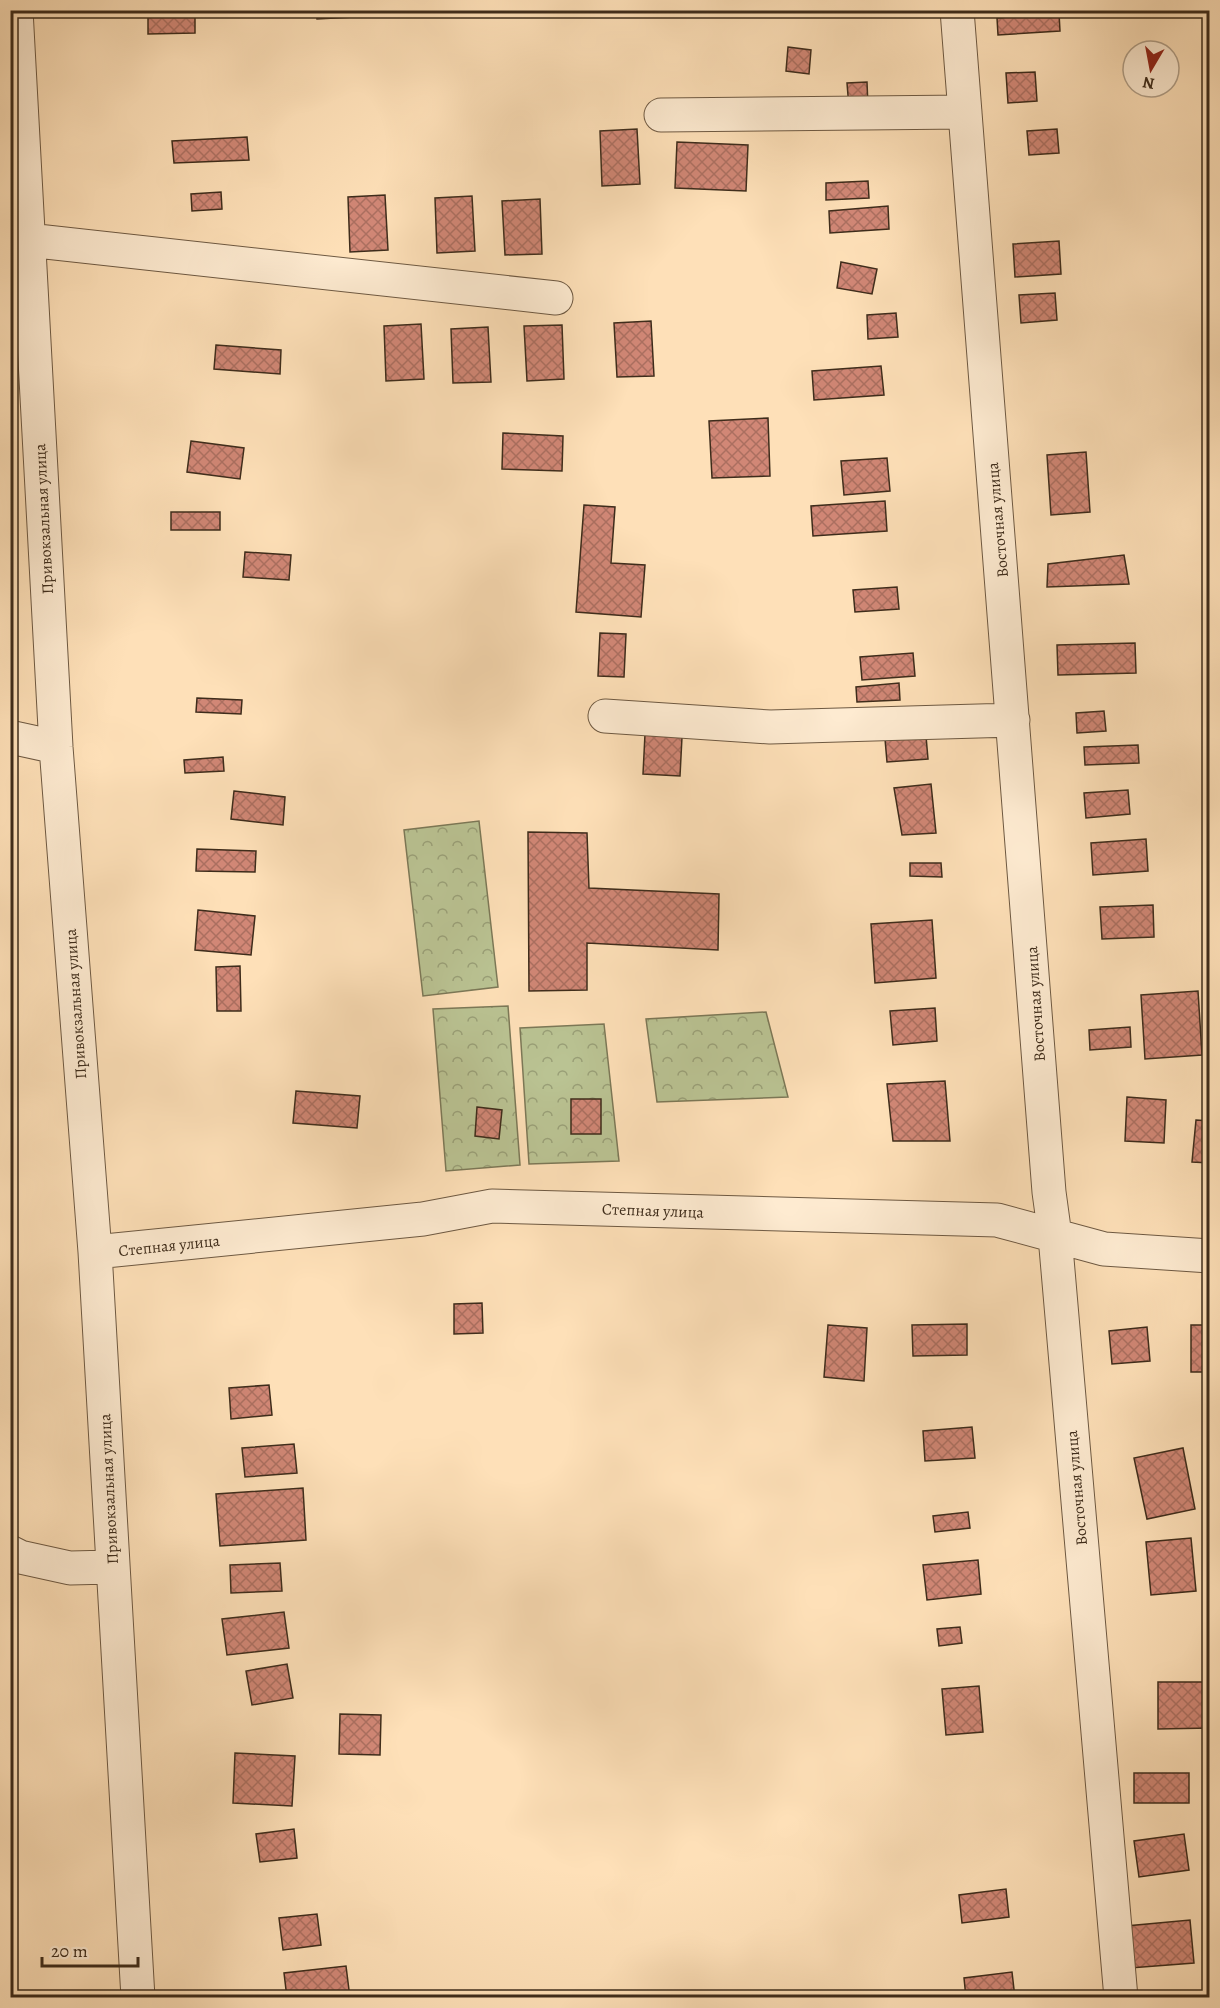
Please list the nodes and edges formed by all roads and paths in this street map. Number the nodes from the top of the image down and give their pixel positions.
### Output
1 (16, 10) edge
2 (957, 10) edge
3 (965, 112) junction
4 (661, 115) dead end
5 (28, 240) junction
6 (556, 298) dead end
7 (604, 716) dead end
8 (1013, 720) junction
9 (10, 737) edge
10 (56, 747) junction
11 (1055, 1236) junction
12 (95, 1252) junction
13 (1209, 1256) edge
14 (10, 1552) edge
15 (112, 1567) junction
16 (138, 1998) edge
17 (1121, 1998) edge

1 - 5 street, Привокзальная улица
2 - 3 street, Восточная улица
3 - 4 street
3 - 8 street, Восточная улица
5 - 6 street
5 - 10 street, Привокзальная улица
7 - 8 street
8 - 11 street, Восточная улица
9 - 10 street
10 - 12 street, Привокзальная улица
11 - 12 street, Степная улица
11 - 13 street, Степная улица
11 - 17 street, Восточная улица
12 - 15 street, Привокзальная улица
14 - 15 street
15 - 16 street, Привокзальная улица

